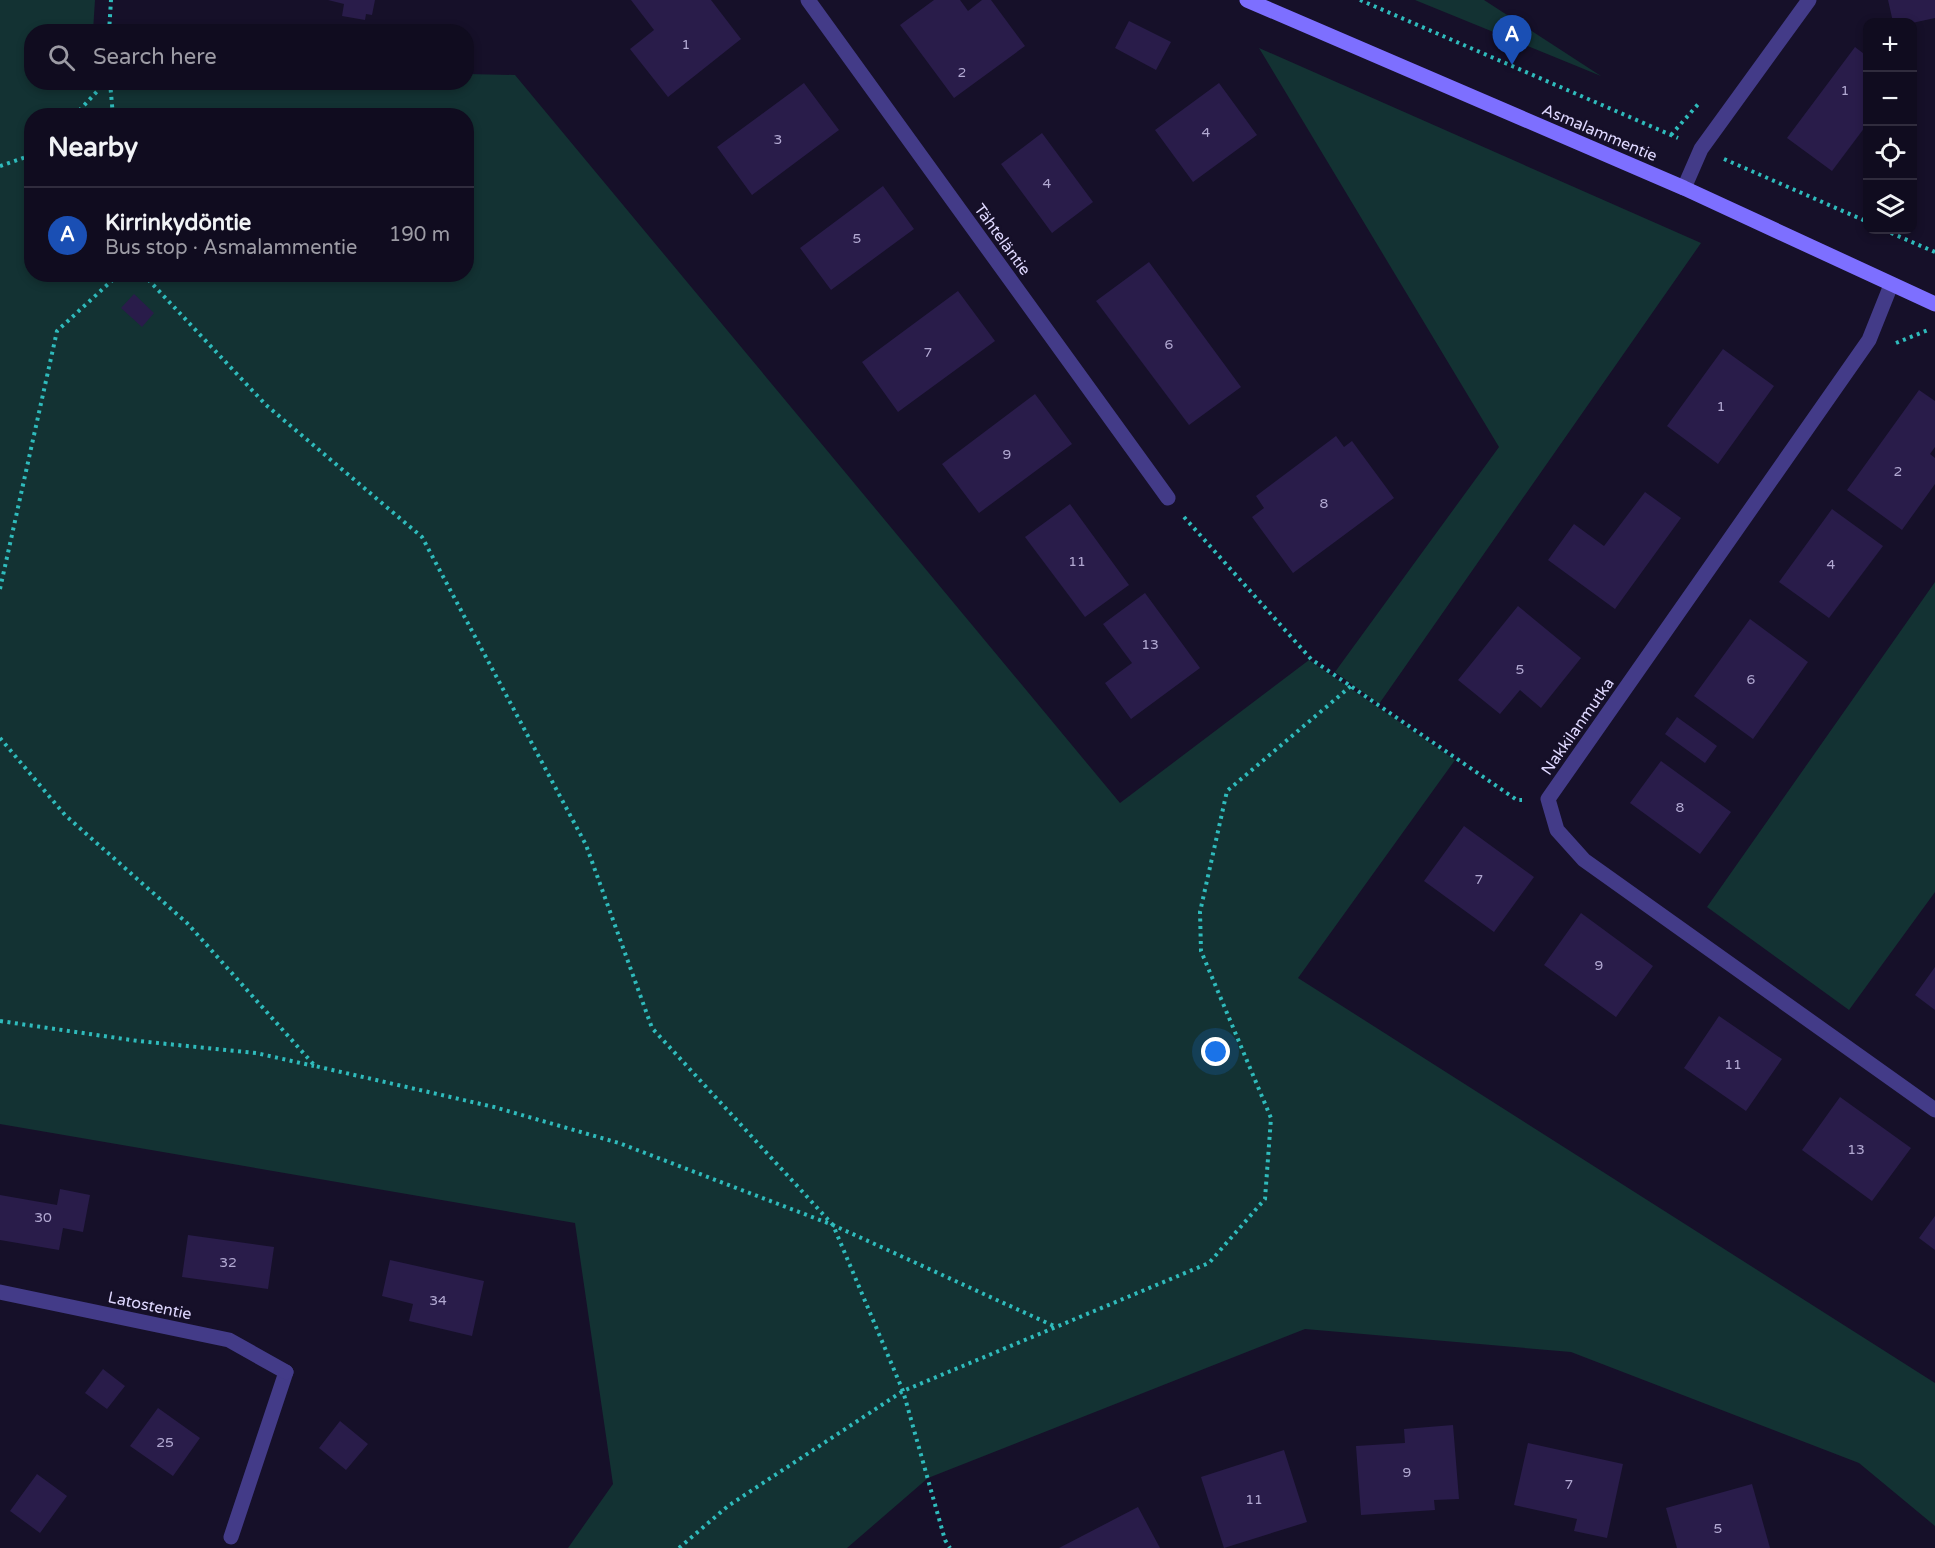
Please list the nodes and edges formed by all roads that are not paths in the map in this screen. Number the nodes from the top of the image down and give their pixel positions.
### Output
1 (808, 0) edge
2 (1247, 0) edge
3 (1809, 0) edge
4 (1684, 188) junction
5 (1891, 285) junction
6 (1935, 304) edge
7 (1168, 498) road end
8 (1935, 1110) edge
9 (0, 1292) edge
10 (231, 1537) dead end

1 - 7 street, Tähteläntie
2 - 4 street, Asmalammentie
3 - 4 street
4 - 5 street, Asmalammentie
5 - 6 street, Asmalammentie
5 - 8 street, Nakkilanmutka
9 - 10 street, Latostentie

